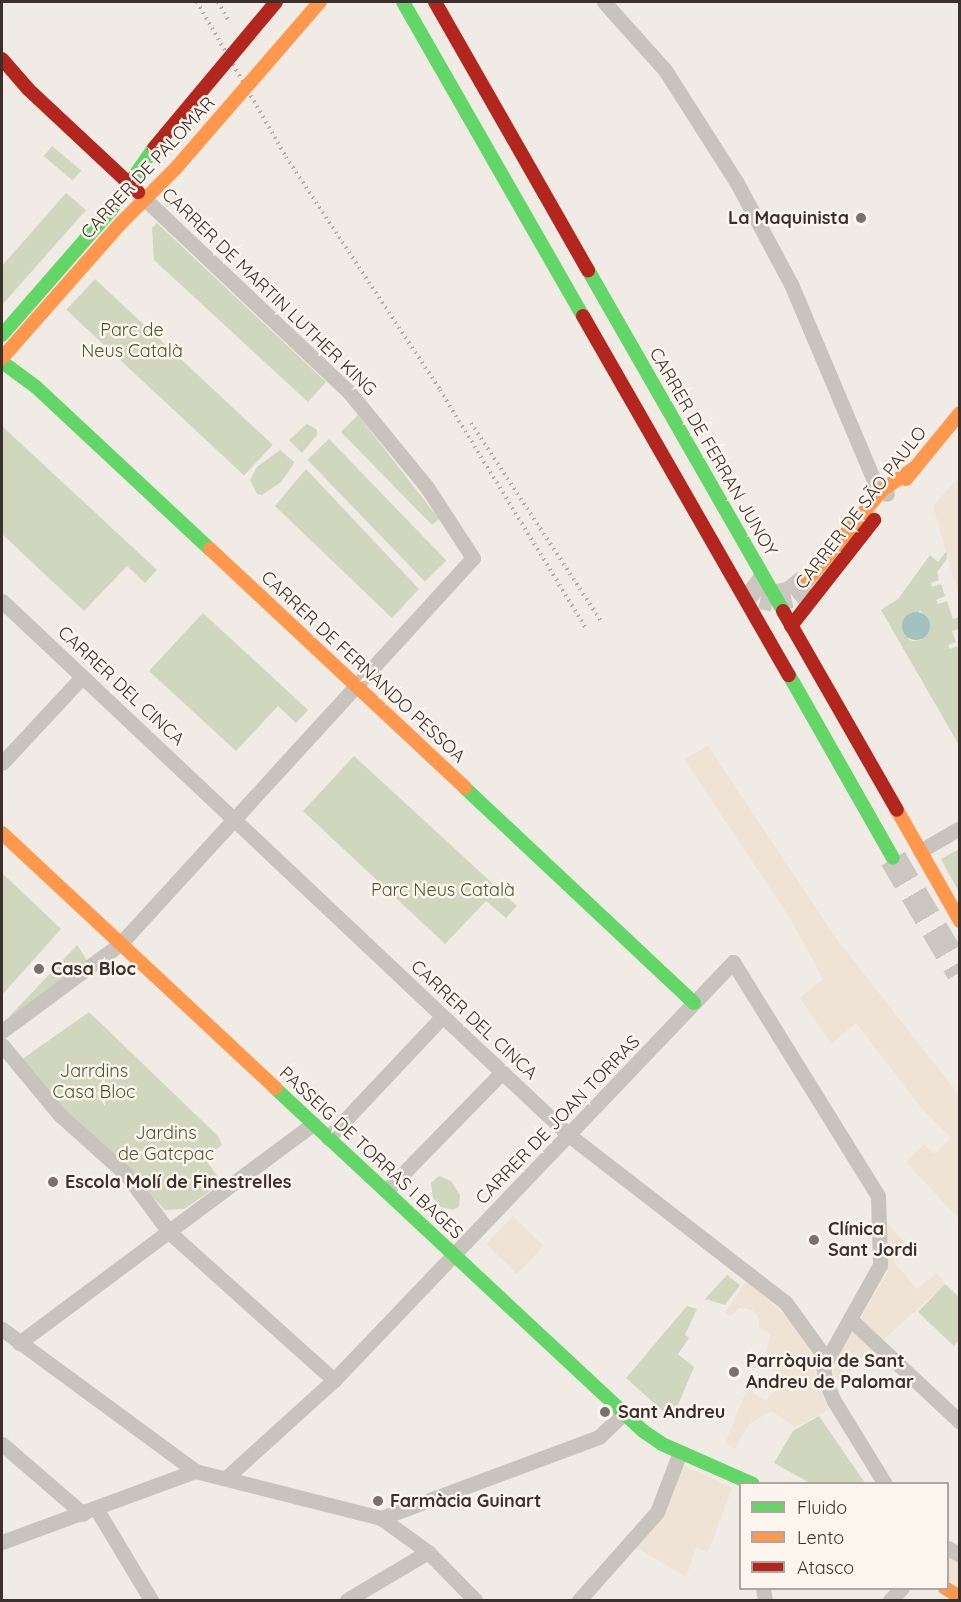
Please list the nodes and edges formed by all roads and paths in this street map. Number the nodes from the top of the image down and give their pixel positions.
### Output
1 (276, 2) edge
2 (320, 2) edge
3 (403, 2) edge
4 (435, 2) edge
5 (604, 2) edge
6 (2, 59) edge
7 (129, 183) junction
8 (145, 199) junction
9 (2, 335) edge
10 (2, 360) edge
11 (960, 413) edge
12 (887, 493) junction
13 (730, 570) junction
14 (806, 582) tunnel mouth
15 (746, 584) tunnel mouth
16 (2, 601) edge
17 (792, 626) junction
18 (81, 677) junction
19 (357, 686) junction
20 (2, 763) edge
21 (234, 818) junction
22 (960, 828) edge
23 (2, 834) edge
24 (920, 851) junction
25 (893, 858) tunnel mouth
26 (960, 921) edge
27 (120, 944) junction
28 (694, 1003) junction
29 (442, 1017) junction
30 (2, 1031) edge
31 (2, 1045) edge
32 (502, 1072) junction
33 (313, 1124) junction
34 (570, 1136) junction
35 (328, 1138) junction
36 (386, 1191) junction
37 (169, 1232) junction
38 (455, 1256) junction
39 (851, 1320) junction
40 (2, 1329) edge
41 (19, 1343) junction
42 (824, 1365) junction
43 (334, 1380) junction
44 (624, 1413) junction
45 (960, 1422) edge
46 (5, 1451) edge
47 (680, 1452) junction
48 (195, 1471) junction
49 (227, 1477) junction
50 (749, 1482) edge
51 (884, 1482) edge
52 (90, 1512) junction
53 (381, 1518) junction
54 (2, 1542) edge
55 (428, 1552) junction
56 (151, 1600) edge
57 (347, 1600) edge
58 (475, 1600) edge
59 (579, 1600) edge

1 - 7 main road, CARRER DE PALOMAR, bridge
2 - 8 main road, CARRER DE PALOMAR, bridge
3 - 13 main road
4 - 17 main road, CARRER DE FERRAN JUNOY
5 - 12 street
6 - 7 main road
7 - 8 main road
7 - 9 main road, CARRER DE PALOMAR
8 - 10 main road, CARRER DE PALOMAR
8 - 19 street, CARRER DE MARTIN LUTHER KING
10 - 19 main road, CARRER DE FERNANDO PESSOA
11 - 12 main road, CARRER DE SÃO PAULO
12 - 14 main road
12 - 17 main road, CARRER DE SÃO PAULO
13 - 15 main road
13 - 25 main road
16 - 18 street, CARRER DEL CINCA
17 - 24 main road, CARRER DE FERRAN JUNOY
18 - 20 street
18 - 21 street, CARRER DEL CINCA
19 - 21 street
19 - 28 main road, CARRER DE FERNANDO PESSOA
21 - 27 street
21 - 29 street, CARRER DEL CINCA
22 - 24 street
23 - 27 main road, PASSEIG DE TORRAS I BAGES
24 - 26 main road, CARRER DE FERRAN JUNOY
27 - 30 street
27 - 33 main road, PASSEIG DE TORRAS I BAGES
28 - 34 street, CARRER DE JOAN TORRAS
28 - 39 street, CARRER DE JOAN TORRAS
29 - 32 street, CARRER DEL CINCA
29 - 35 street
31 - 37 street
32 - 34 street, CARRER DEL CINCA
32 - 36 street
33 - 35 main road, PASSEIG DE TORRAS I BAGES
33 - 37 street
34 - 38 street, CARRER DE JOAN TORRAS
34 - 42 street, CARRER DEL CINCA
35 - 36 main road, PASSEIG DE TORRAS I BAGES
36 - 38 main road, PASSEIG DE TORRAS I BAGES
37 - 41 street
37 - 43 street
38 - 43 street, CARRER DE JOAN TORRAS
38 - 44 main road, PASSEIG DE TORRAS I BAGES
39 - 42 street
39 - 45 street
40 - 41 street
41 - 48 street
42 - 51 street, CARRER DEL CINCA
43 - 49 street, CARRER DE JOAN TORRAS
44 - 47 main road, PASSEIG DE TORRAS I BAGES
44 - 53 street
46 - 52 street
47 - 50 main road, PASSEIG DE TORRAS I BAGES
47 - 59 street
48 - 49 street
48 - 52 street
49 - 53 street
52 - 54 street
52 - 56 street
53 - 55 street
55 - 57 street
55 - 58 street

